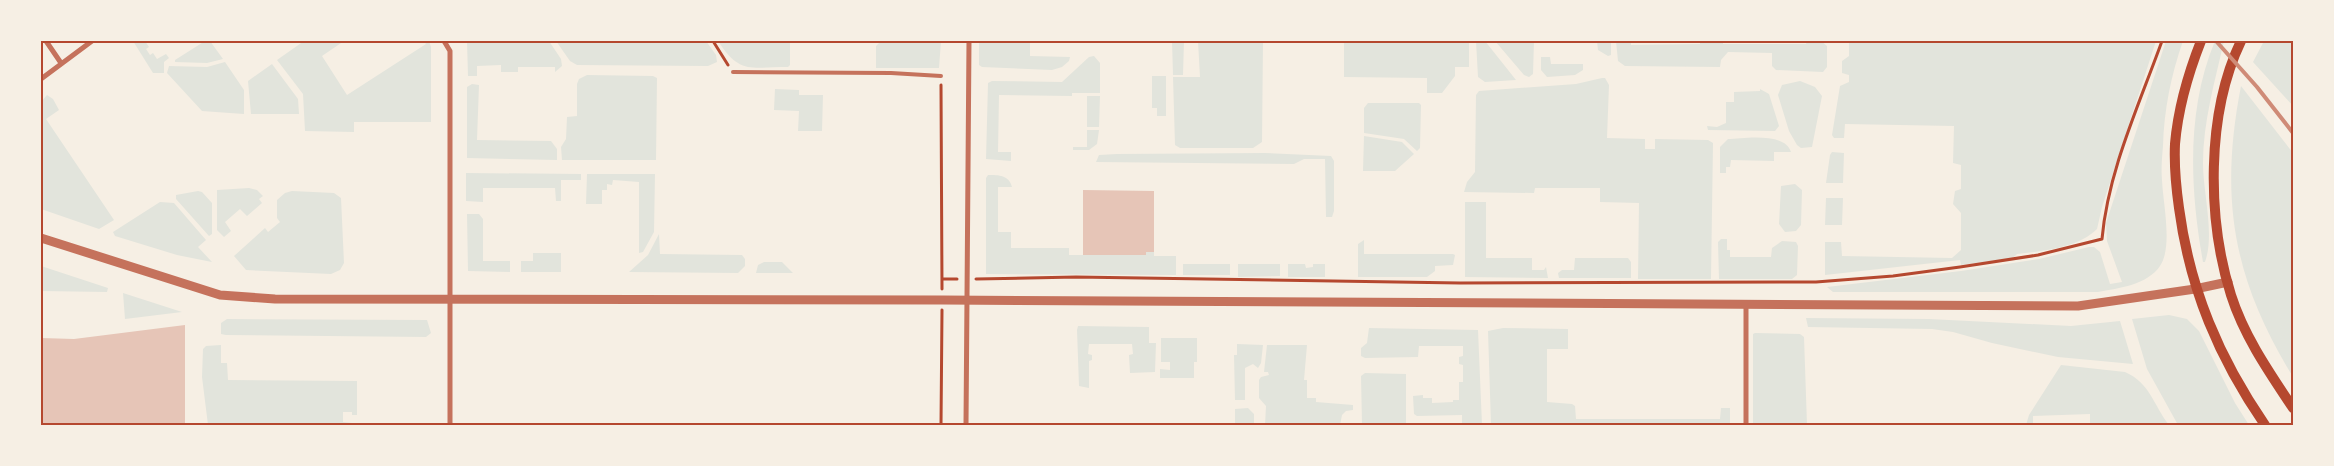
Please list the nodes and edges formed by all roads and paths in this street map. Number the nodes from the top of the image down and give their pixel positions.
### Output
1 (46, 41) edge
2 (92, 41) edge
3 (444, 41) edge
4 (712, 41) edge
5 (968, 41) edge
6 (2162, 41) edge
7 (2201, 41) edge
8 (2241, 41) edge
9 (61, 63) junction
10 (733, 72) joint
11 (941, 76) joint
12 (41, 79) edge
13 (41, 238) edge
14 (965, 279) junction
15 (2228, 282) junction
16 (2195, 289) junction
17 (451, 300) junction
18 (965, 300) junction
19 (1746, 306) junction
20 (942, 322) dead end
21 (2293, 408) edge
22 (450, 425) edge
23 (941, 425) edge
24 (966, 425) edge
25 (1746, 425) edge
26 (2265, 425) edge

1 - 9 street
2 - 9 street
3 - 17 street
4 - 10 path
5 - 14 street
6 - 14 path
7 - 16 main road
8 - 15 main road
9 - 12 street
10 - 11 lane
11 - 14 path
13 - 17 street
14 - 18 street
15 - 16 street
15 - 21 main road
16 - 19 street
16 - 26 main road
17 - 18 street
17 - 22 street
18 - 19 street
18 - 24 street
19 - 25 street
20 - 23 path

